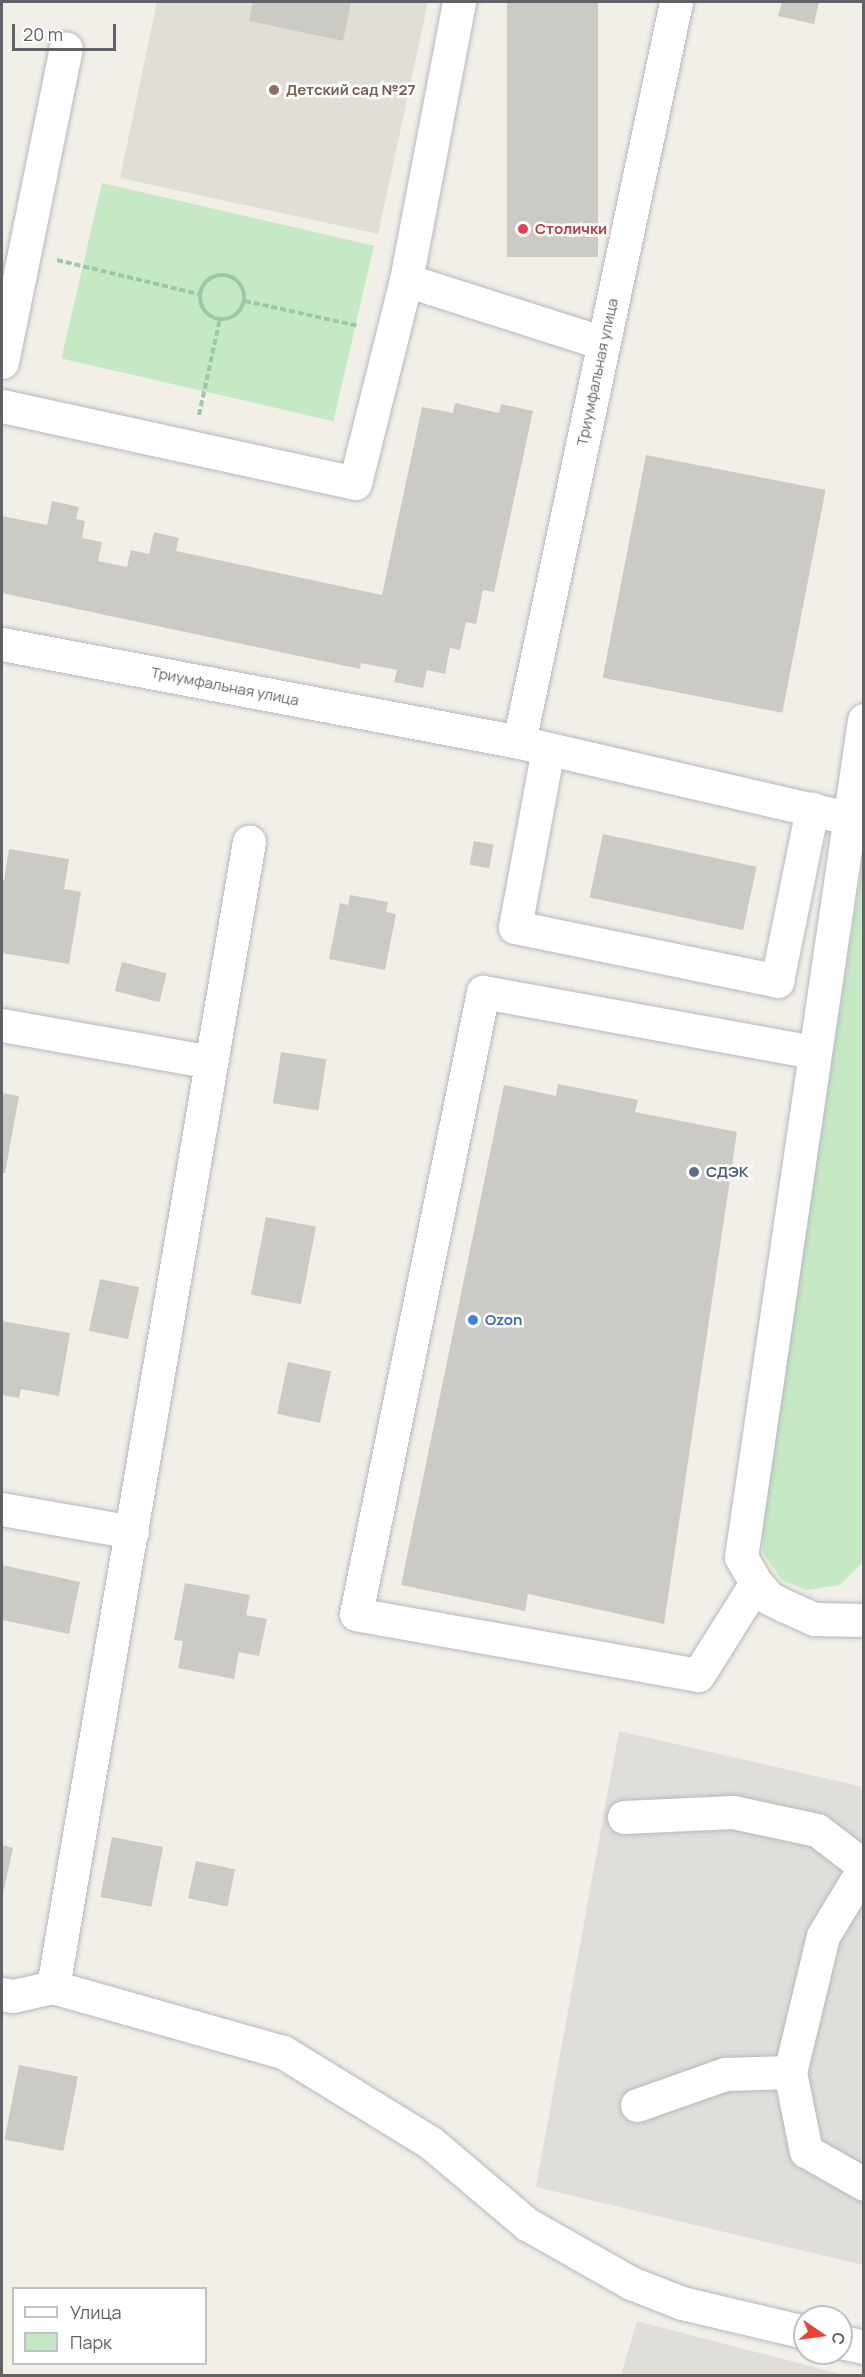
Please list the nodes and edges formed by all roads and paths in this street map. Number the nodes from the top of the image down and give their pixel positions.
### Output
1 (459, 2) edge
2 (676, 2) edge
3 (66, 48) dead end
4 (24, 253) junction
5 (406, 280) junction
6 (199, 294) junction
7 (245, 301) junction
8 (220, 319) junction
9 (392, 333) junction
10 (603, 343) junction
11 (2, 362) edge
12 (2, 406) edge
13 (191, 448) junction
14 (2, 644) edge
15 (864, 720) edge
16 (533, 745) junction
17 (812, 809) junction
18 (848, 818) junction
19 (249, 842) dead end
20 (2, 1025) edge
21 (814, 1052) junction
22 (211, 1062) junction
23 (2, 1509) edge
24 (132, 1532) junction
25 (756, 1583) junction
26 (864, 1620) edge
27 (624, 1817) dead end
28 (864, 1867) edge
29 (53, 1988) junction
30 (2, 1994) edge
31 (790, 2072) junction
32 (637, 2105) dead end
33 (864, 2184) edge
34 (793, 2329) edge

1 - 5 street
2 - 10 street, Триумфальная улица
3 - 4 street
4 - 6 path
4 - 11 street
5 - 9 street
5 - 10 street
6 - 7 path
6 - 8 path
7 - 8 path
7 - 9 path
8 - 13 path
9 - 13 street
10 - 16 street, Триумфальная улица
12 - 13 street
14 - 16 street, Триумфальная улица
15 - 18 street
16 - 17 street, Триумфальная улица
16 - 17 street
17 - 18 street, Триумфальная улица
18 - 21 street
19 - 22 street
20 - 22 street
21 - 25 street
21 - 25 street
22 - 24 street
23 - 24 street
24 - 29 street
25 - 26 street
27 - 28 street
28 - 31 street
29 - 30 street
29 - 34 street
31 - 32 street
31 - 33 street

